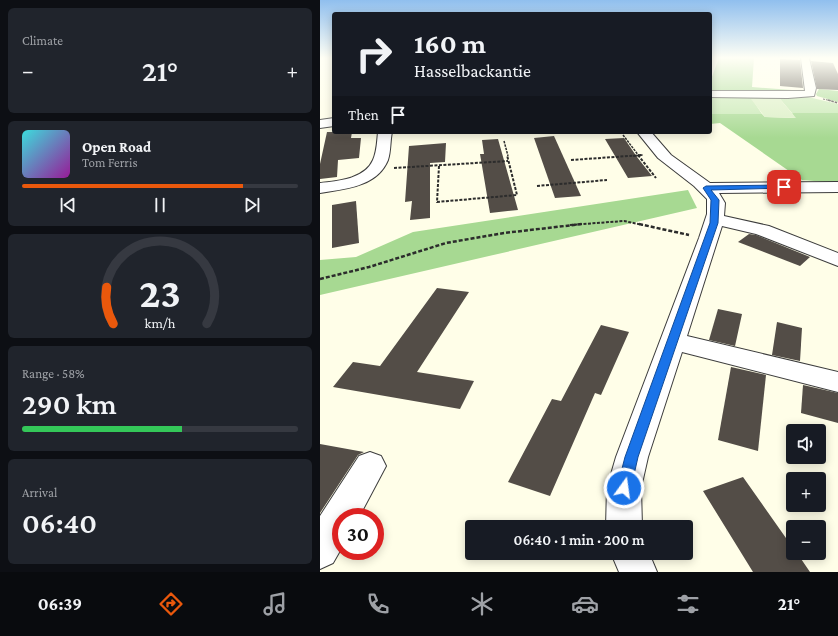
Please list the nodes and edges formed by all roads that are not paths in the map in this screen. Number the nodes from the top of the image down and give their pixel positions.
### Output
1 (810, 85) edge
2 (712, 94) edge
3 (332, 122) edge
4 (320, 124) edge
5 (385, 134) edge
6 (646, 134) edge
7 (838, 187) edge
8 (320, 188) edge
9 (706, 188) junction
10 (712, 228) junction
11 (838, 260) edge
12 (674, 341) junction
13 (834, 379) edge
14 (370, 466) dead end
15 (623, 520) edge
16 (320, 550) edge
17 (633, 560) edge
18 (638, 572) edge

1 - 2 street
3 - 4 street
5 - 8 street
6 - 9 street
7 - 9 street
9 - 10 street
10 - 11 street
10 - 12 street
12 - 13 street
12 - 15 street
14 - 16 street
17 - 18 street

